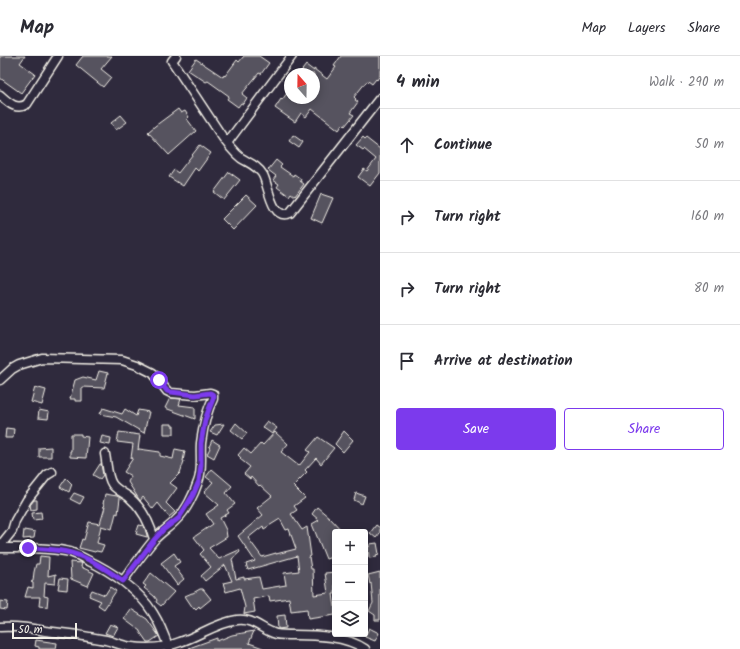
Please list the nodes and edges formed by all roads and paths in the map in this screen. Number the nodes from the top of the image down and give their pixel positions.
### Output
1 (58, 56) edge
2 (176, 56) edge
3 (292, 56) edge
4 (0, 95) edge
5 (380, 98) edge
6 (227, 143) junction
7 (0, 380) edge
8 (105, 454) dead end
9 (52, 472) dead end
10 (154, 540) junction
11 (0, 547) edge
12 (123, 581) junction
13 (0, 627) edge
14 (169, 647) edge
15 (132, 648) edge
16 (365, 649) edge

1 - 4 street
2 - 6 street
3 - 6 street
5 - 6 street
7 - 10 street
8 - 10 street
9 - 11 street
10 - 12 street
11 - 12 street
12 - 14 street
13 - 15 street
14 - 15 street
14 - 16 street

